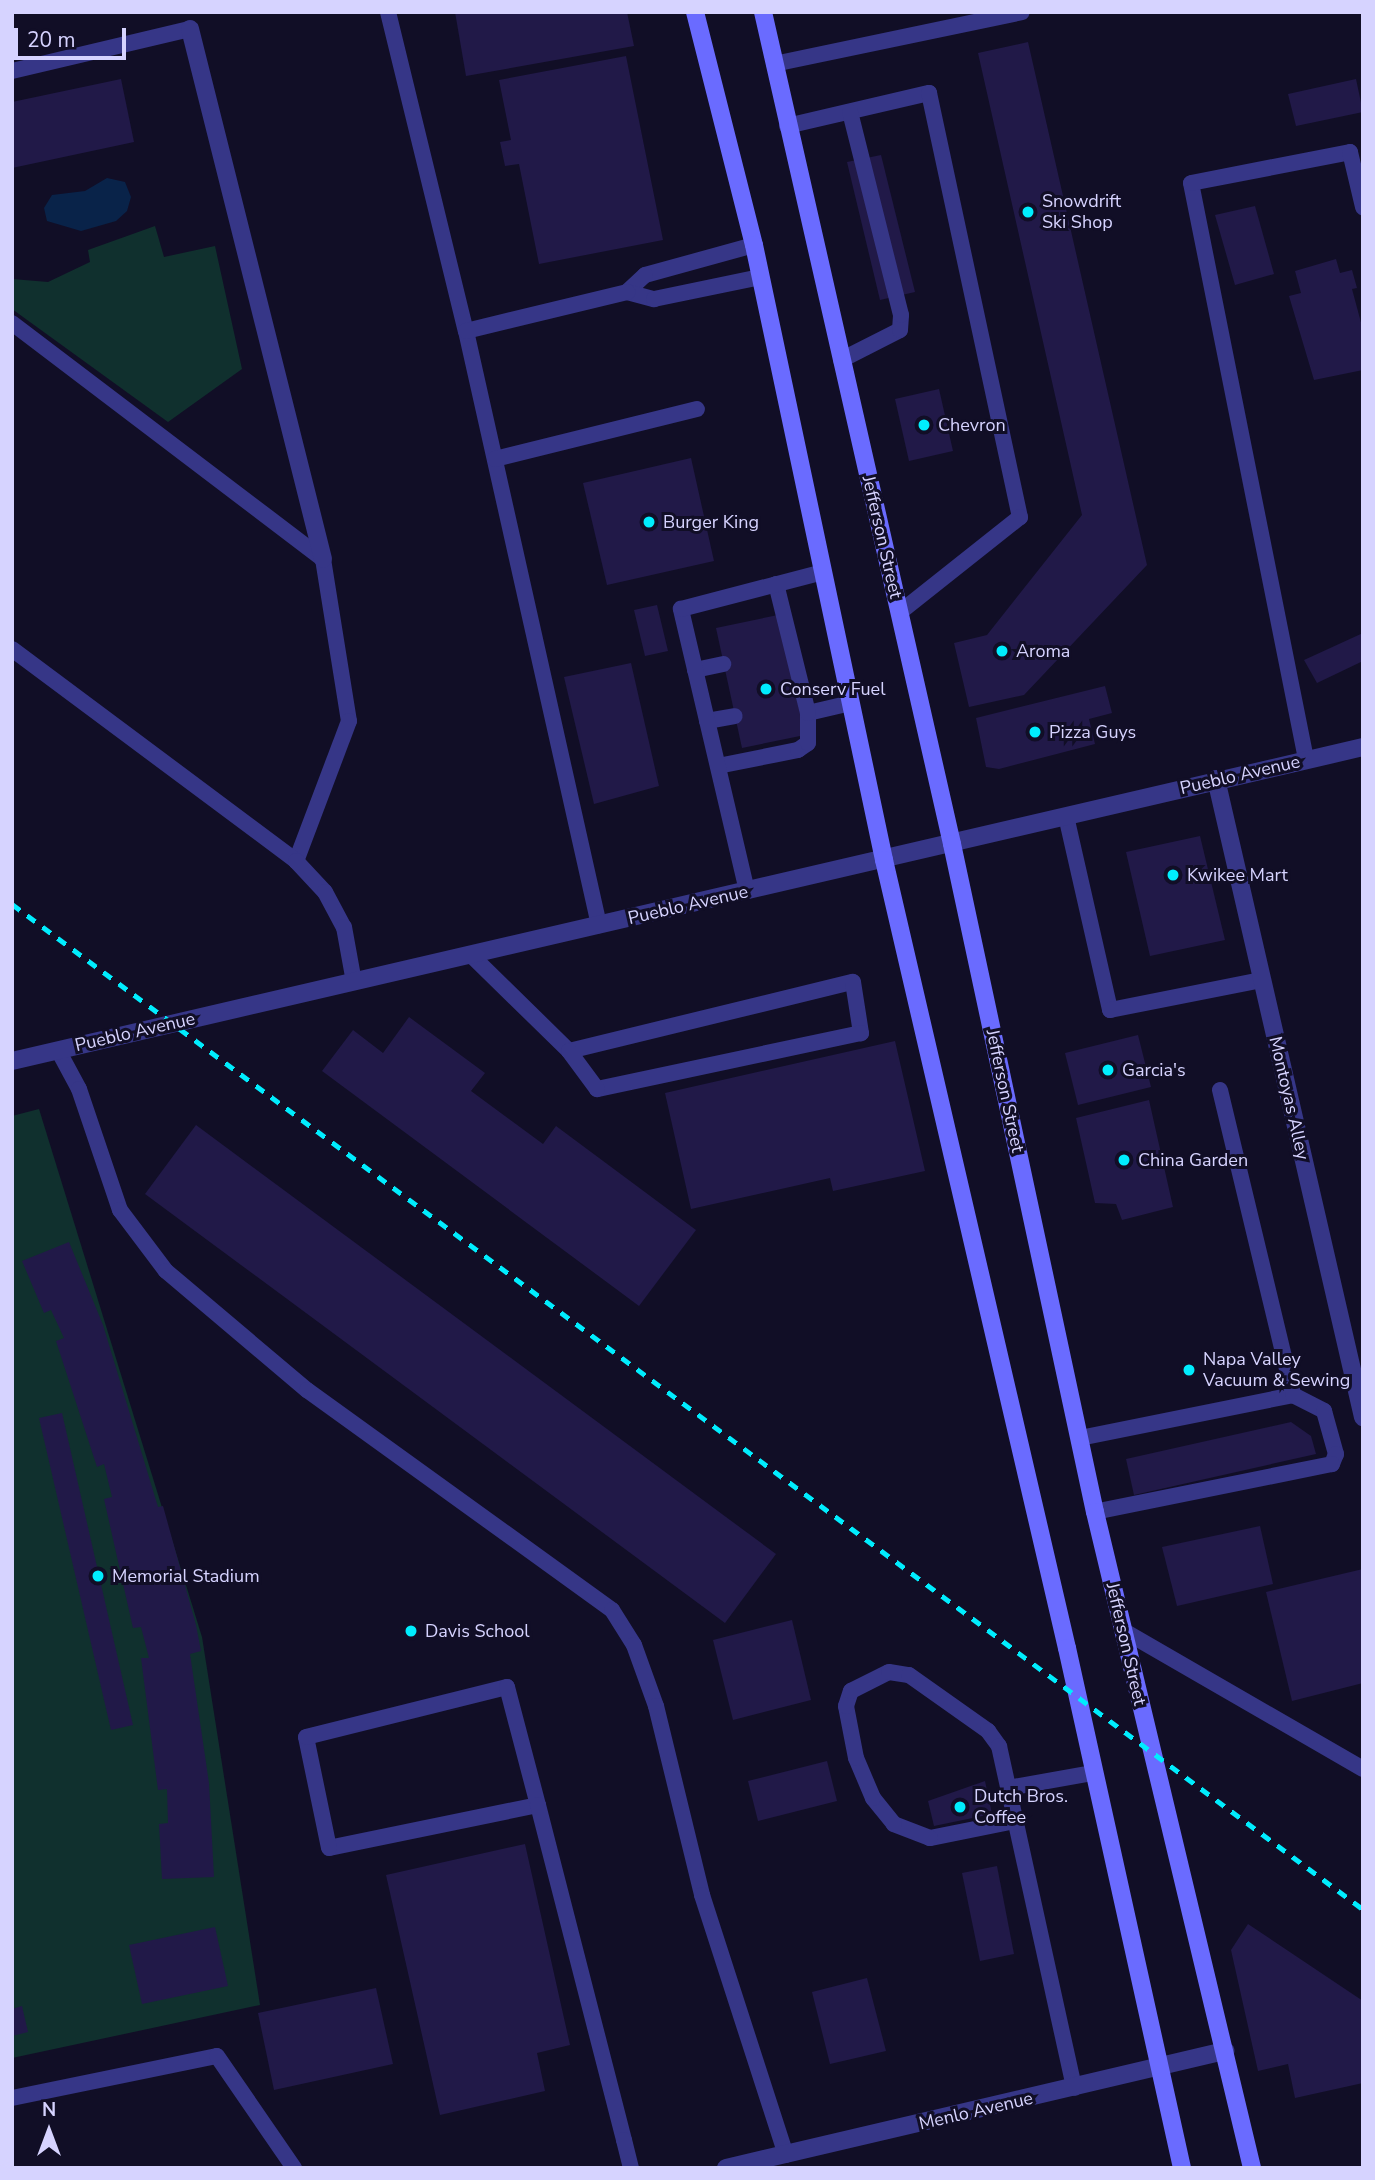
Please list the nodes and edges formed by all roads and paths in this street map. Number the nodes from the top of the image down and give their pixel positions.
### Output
1 (388, 12) edge
2 (695, 12) edge
3 (763, 12) edge
4 (1022, 12) edge
5 (190, 29) joint
6 (774, 64) junction
7 (12, 71) edge
8 (850, 112) junction
9 (787, 126) junction
10 (1363, 207) edge
11 (754, 245) junction
12 (760, 276) junction
13 (627, 292) junction
14 (12, 323) edge
15 (466, 331) junction
16 (841, 360) junction
17 (697, 409) dead end
18 (495, 459) junction
19 (323, 559) junction
20 (823, 572) junction
21 (776, 584) junction
22 (900, 613) junction
23 (12, 649) edge
24 (723, 664) dead end
25 (695, 670) junction
26 (851, 703) junction
27 (803, 705) junction
28 (735, 716) dead end
29 (707, 721) junction
30 (1363, 747) edge
31 (1306, 760) junction
32 (718, 766) junction
33 (1216, 779) junction
34 (1066, 816) junction
35 (952, 844) junction
36 (884, 860) junction
37 (296, 861) junction
38 (747, 891) junction
39 (599, 925) junction
40 (471, 955) junction
41 (1262, 980) junction
42 (354, 982) junction
43 (58, 1050) junction
44 (569, 1051) junction
45 (12, 1061) edge
46 (1220, 1090) dead end
47 (1293, 1395) junction
48 (1363, 1418) edge
49 (1080, 1438) junction
50 (1095, 1512) junction
51 (1124, 1631) junction
52 (1363, 1769) edge
53 (1092, 1773) junction
54 (1008, 1788) junction
55 (538, 1805) junction
56 (1015, 1821) junction
57 (1225, 2051) junction
58 (1157, 2068) junction
59 (1074, 2088) junction
60 (12, 2098) edge
61 (786, 2155) junction
62 (294, 2168) edge
63 (631, 2168) edge
64 (726, 2168) edge
65 (1182, 2168) edge
66 (1251, 2168) edge

1 - 15 lane
2 - 11 main road
3 - 6 main road, Jefferson Street
4 - 6 lane
5 - 7 lane
5 - 19 street
6 - 9 main road, Jefferson Street
8 - 9 lane
8 - 16 lane
8 - 22 lane
9 - 16 main road, Jefferson Street
10 - 31 lane
11 - 12 main road
11 - 13 lane
12 - 13 lane
12 - 20 main road
13 - 15 lane
14 - 19 lane
15 - 18 lane
16 - 22 main road, Jefferson Street
17 - 18 lane
18 - 39 lane
19 - 37 lane
20 - 21 lane
20 - 26 main road
21 - 25 lane
21 - 27 lane
22 - 35 main road, Jefferson Street
23 - 37 lane
24 - 25 lane
25 - 29 lane
26 - 27 lane
26 - 36 main road
27 - 32 lane
28 - 29 lane
29 - 32 lane
30 - 31 street, Pueblo Avenue
31 - 33 street, Pueblo Avenue
32 - 38 lane
33 - 34 street, Pueblo Avenue
33 - 41 street, Montoyas Alley
34 - 35 street, Pueblo Avenue
34 - 41 lane
35 - 36 street, Pueblo Avenue
35 - 49 main road, Jefferson Street
36 - 38 street, Pueblo Avenue
36 - 53 main road
37 - 42 lane
38 - 39 street, Pueblo Avenue
39 - 40 street, Pueblo Avenue
40 - 42 street, Pueblo Avenue
40 - 44 lane
41 - 48 street, Montoyas Alley
42 - 43 street, Pueblo Avenue
43 - 45 street, Pueblo Avenue
43 - 61 lane
44 - 44 lane
46 - 47 lane
47 - 49 lane
47 - 50 lane
49 - 50 main road, Jefferson Street
50 - 51 main road, Jefferson Street
51 - 52 lane
51 - 57 main road, Jefferson Street
53 - 54 lane
53 - 58 main road
54 - 56 lane
54 - 56 lane
55 - 55 lane
55 - 63 lane
56 - 59 lane
57 - 58 street, Menlo Avenue
57 - 66 main road, Jefferson Street
58 - 59 street, Menlo Avenue
58 - 65 main road
59 - 61 street, Menlo Avenue
60 - 62 lane
61 - 64 street, Menlo Avenue

